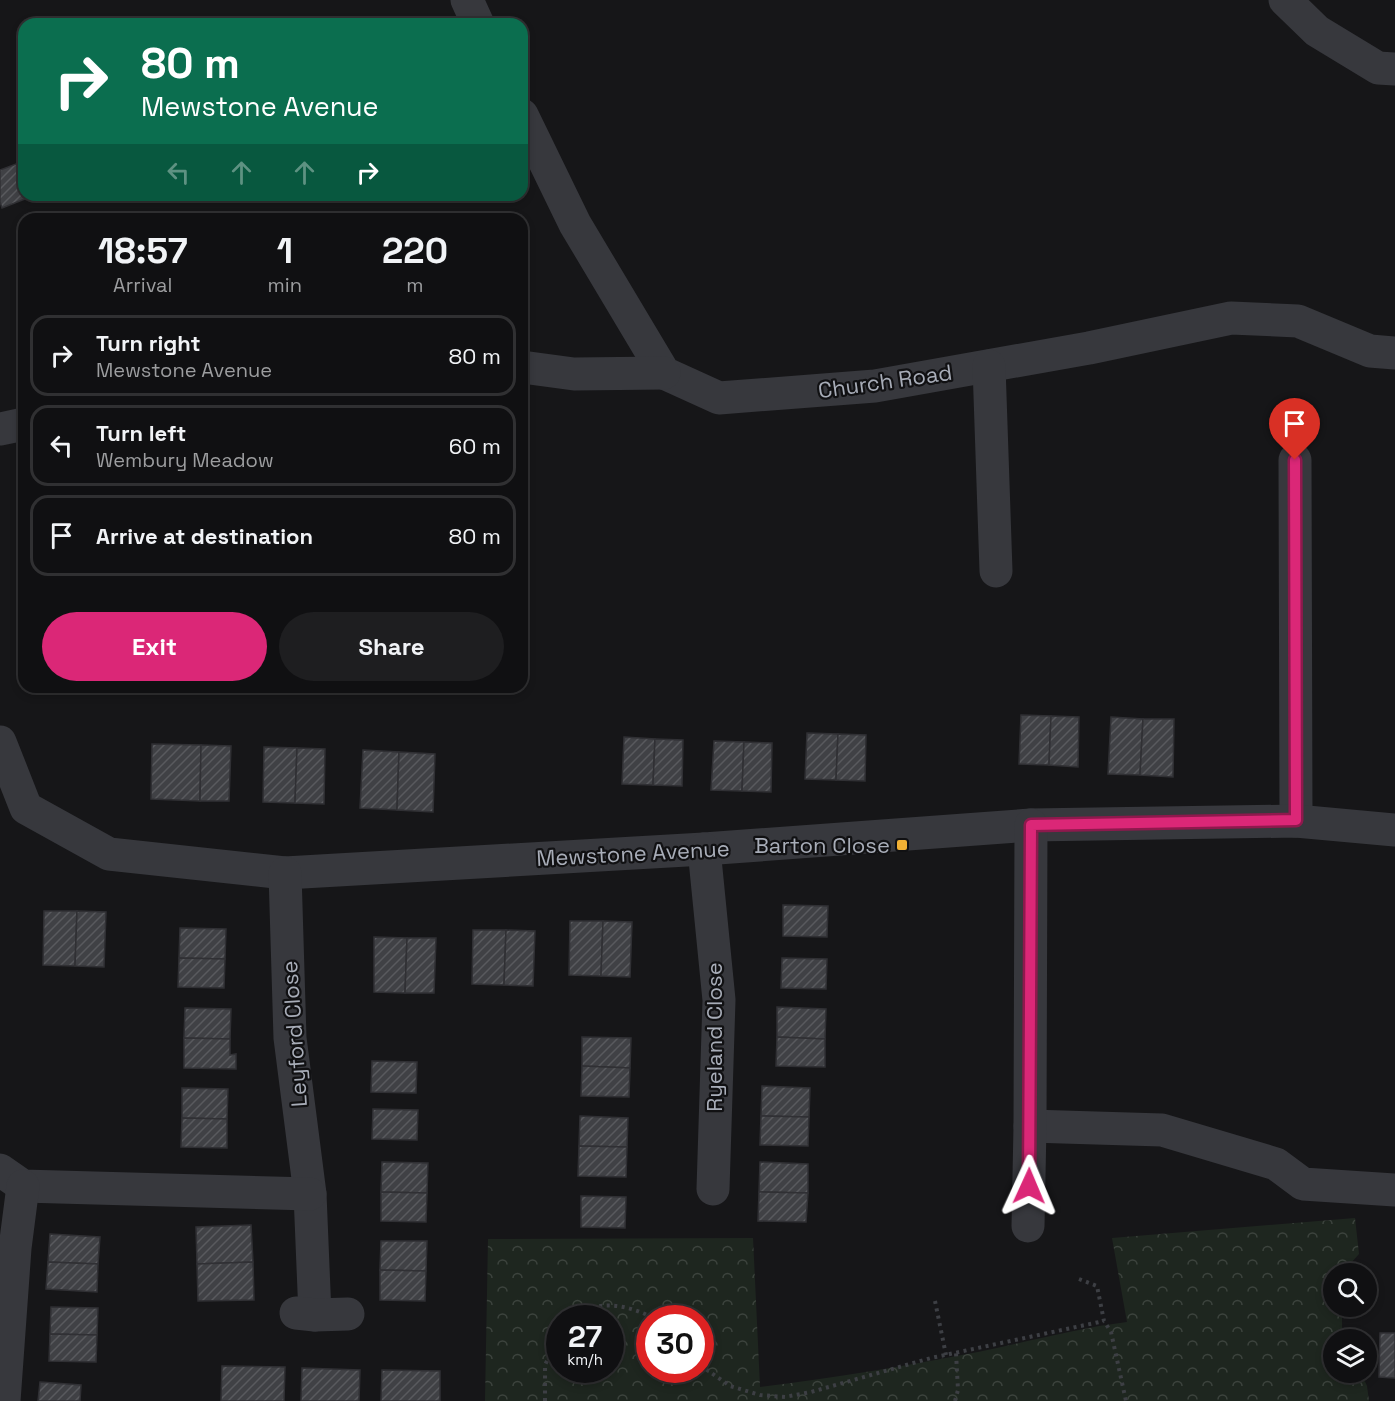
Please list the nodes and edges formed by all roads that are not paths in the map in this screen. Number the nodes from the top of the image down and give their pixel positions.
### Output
1 (467, 0) edge
2 (1285, 0) edge
3 (475, 18) edge
4 (1395, 69) edge
5 (528, 128) edge
6 (1395, 353) edge
7 (989, 366) junction
8 (528, 368) edge
9 (664, 374) junction
10 (18, 425) edge
11 (0, 429) edge
12 (1295, 460) dead end
13 (996, 571) dead end
14 (0, 742) edge
15 (1296, 820) junction
16 (1031, 825) junction
17 (1395, 830) edge
18 (704, 849) junction
19 (285, 873) junction
20 (1030, 1126) junction
21 (11, 1178) edge
22 (713, 1190) dead end
23 (1395, 1190) edge
24 (310, 1194) junction
25 (1028, 1226) dead end
26 (348, 1314) dead end
27 (4, 1364) edge
28 (4, 1401) edge

1 - 3 street
2 - 4 street
5 - 9 street
6 - 7 street, Church Road
7 - 9 street, Church Road
7 - 13 street
8 - 9 street
10 - 11 street
12 - 15 street
14 - 19 street, Mewstone Avenue
15 - 16 street, Mewstone Avenue
15 - 17 street, Mewstone Avenue
16 - 18 street, Mewstone Avenue
16 - 20 street
18 - 19 street, Mewstone Avenue
18 - 22 street, Ryeland Close
19 - 24 street, Leyford Close
20 - 23 street
20 - 25 street
21 - 24 street
21 - 27 street
24 - 26 street, Leyford Close
27 - 28 street

